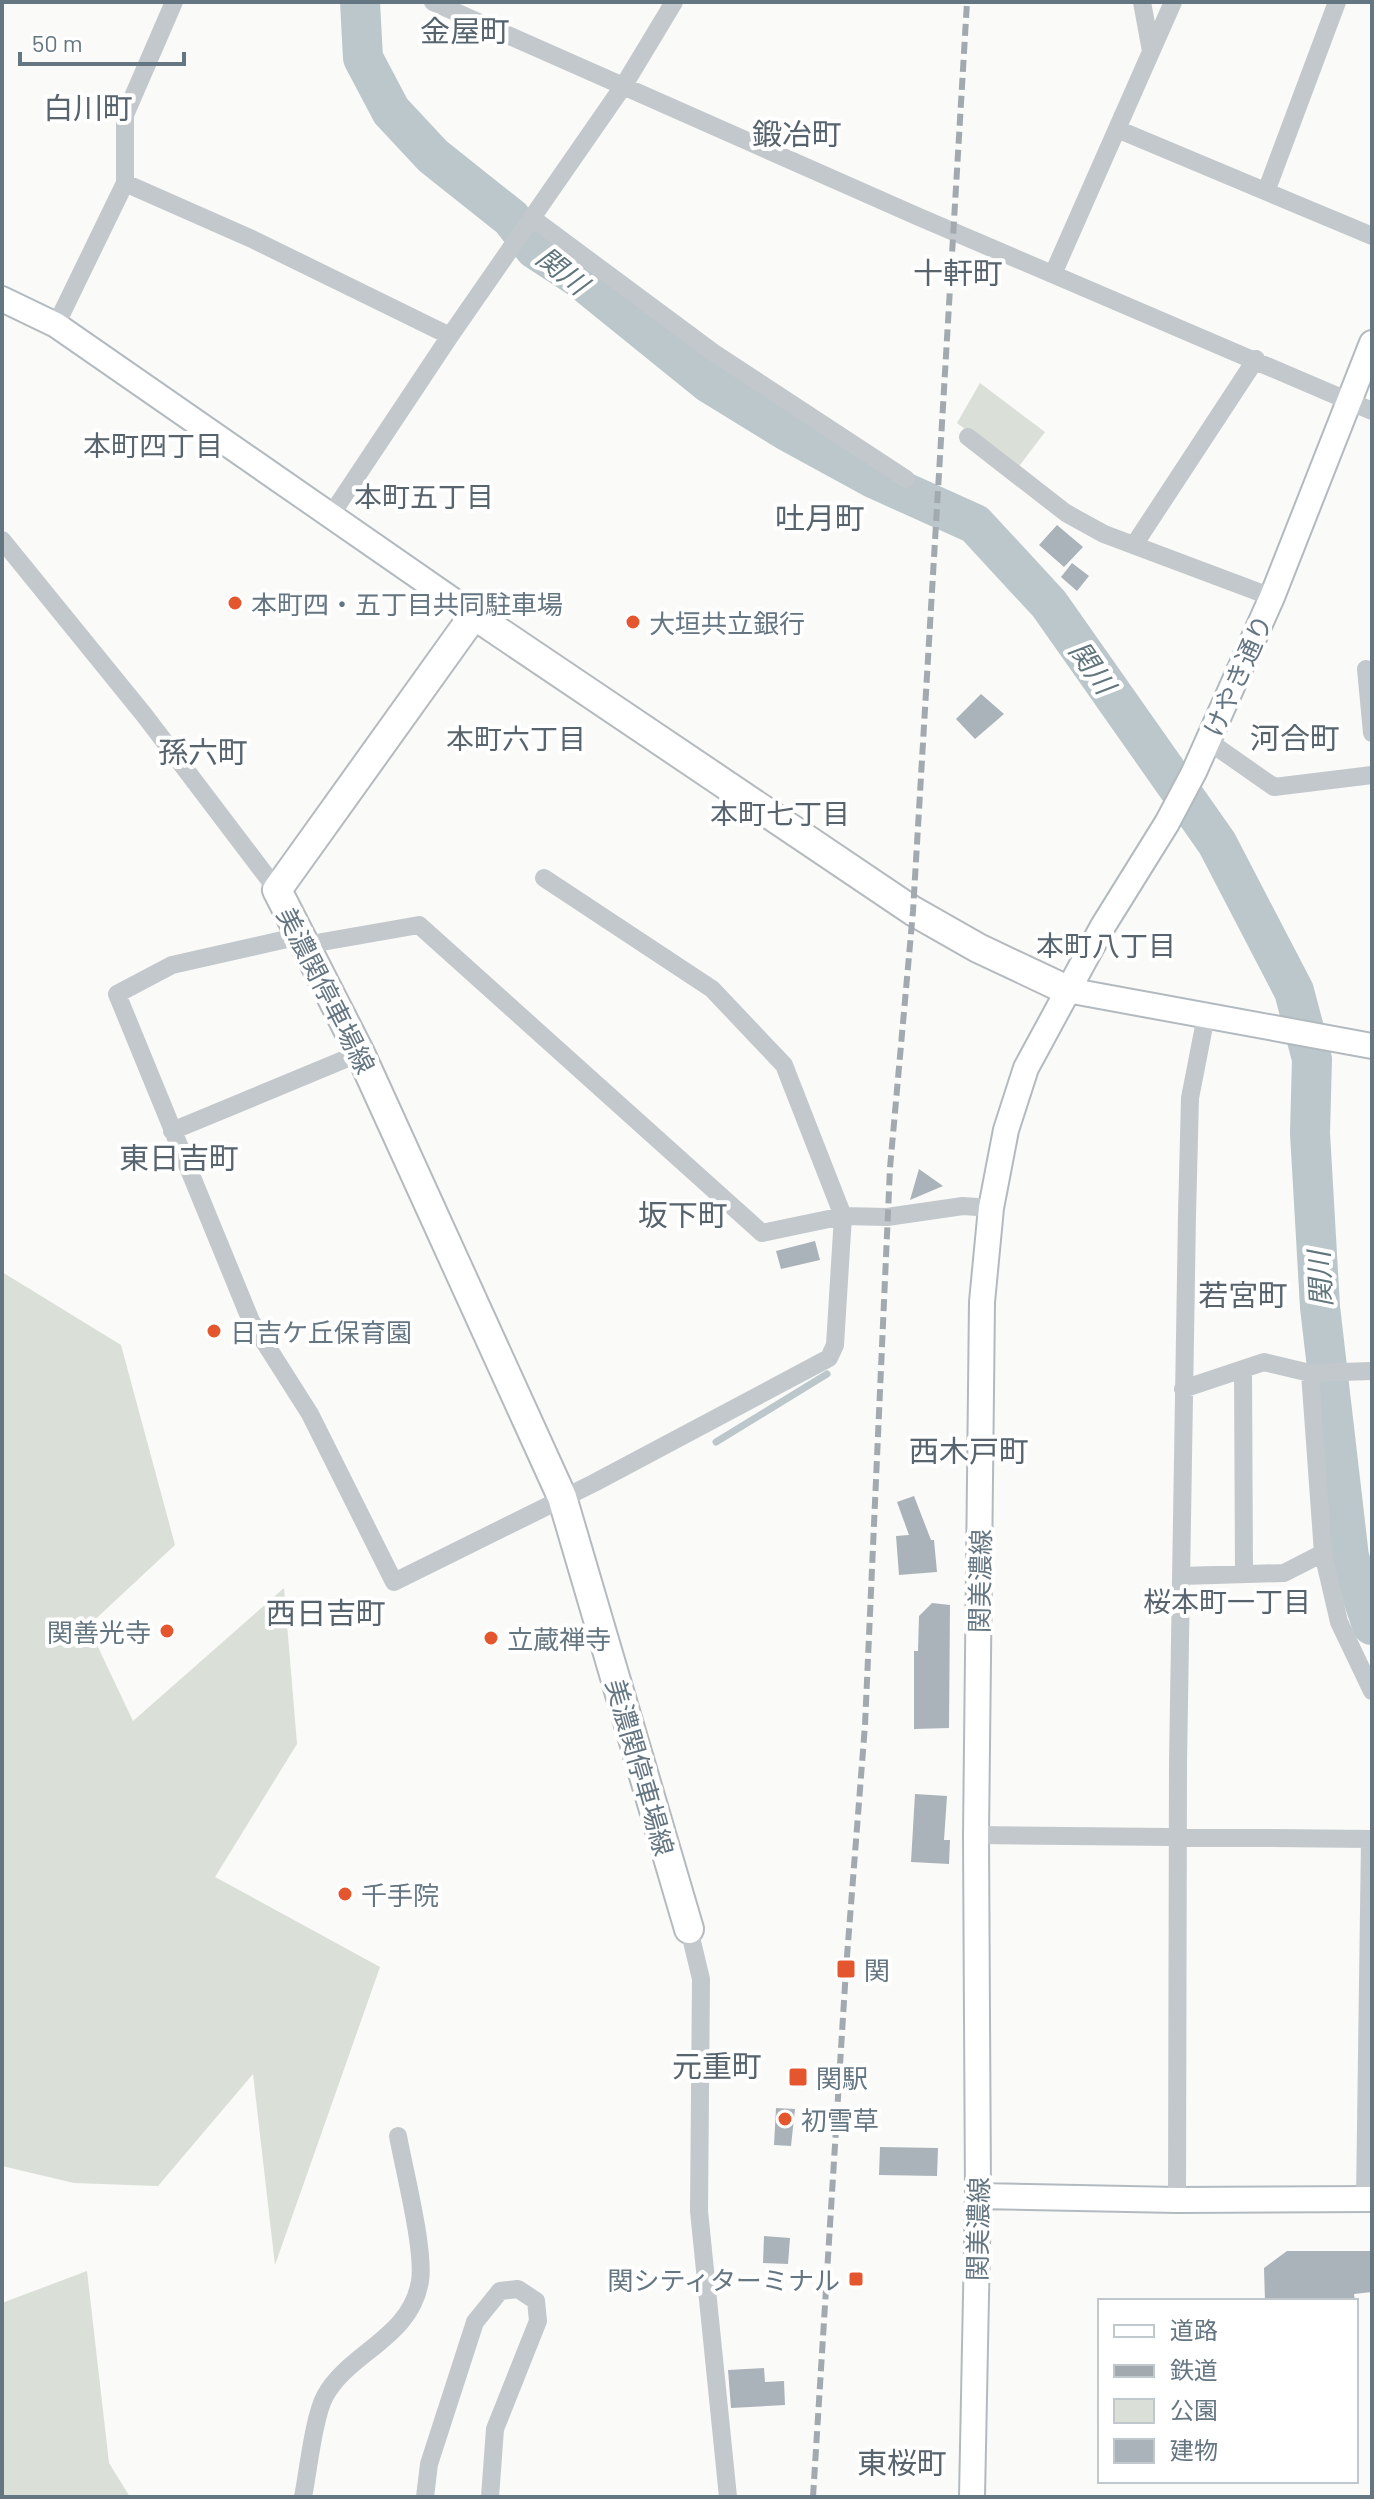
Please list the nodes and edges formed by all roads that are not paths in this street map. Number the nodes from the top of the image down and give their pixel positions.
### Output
1 (174, 2) edge
2 (433, 2) edge
3 (674, 2) edge
4 (1142, 2) edge
5 (1173, 2) edge
6 (1337, 2) edge
7 (1151, 51) junction
8 (624, 85) junction
9 (1117, 129) junction
10 (125, 183) junction
11 (1267, 189) junction
12 (532, 219) junction
13 (1372, 236) edge
14 (1053, 274) junction
15 (2, 299) edge
16 (56, 325) junction
17 (450, 336) junction
18 (1372, 343) edge
19 (1256, 359) junction
20 (1361, 406) edge
21 (968, 437) dead end
22 (906, 479) dead end
23 (331, 515) junction
24 (2, 540) edge
25 (1134, 545) junction
26 (1272, 597) junction
27 (474, 615) junction
28 (1366, 669) dead end
29 (1372, 733) edge
30 (1208, 741) junction
31 (1372, 775) edge
32 (544, 878) dead end
33 (277, 890) junction
34 (302, 940) junction
35 (1067, 990) junction
36 (1206, 1016) junction
37 (1372, 1046) edge
38 (360, 1053) junction
39 (172, 1131) junction
40 (991, 1208) junction
41 (843, 1216) junction
42 (1243, 1369) junction
43 (1364, 1372) edge
44 (1310, 1373) junction
45 (1183, 1389) junction
46 (562, 1497) junction
47 (1323, 1553) junction
48 (1244, 1574) junction
49 (1181, 1576) junction
50 (1372, 1691) edge
51 (976, 1835) junction
52 (1178, 1836) junction
53 (1371, 1839) edge
54 (689, 1929) joint
55 (398, 2136) dead end
56 (978, 2196) junction
57 (1369, 2199) edge
58 (1177, 2200) junction
59 (303, 2497) edge
60 (425, 2497) edge
61 (490, 2497) edge
62 (728, 2497) edge
63 (972, 2497) edge

1 - 10 street
2 - 8 street
3 - 8 street
4 - 7 street
5 - 7 street
6 - 11 street
7 - 9 street
8 - 12 street
8 - 14 street
9 - 11 street
9 - 14 street
10 - 16 street
10 - 17 street
11 - 13 street
12 - 17 street
12 - 22 street
14 - 19 street
15 - 16 main road
16 - 23 main road
17 - 23 street
18 - 20 main road, けやき通り
19 - 20 street
19 - 25 street
20 - 26 main road, けやき通り
21 - 25 street
23 - 27 main road
24 - 33 street
25 - 26 street
26 - 30 main road, けやき通り
27 - 33 main road, 美濃関停車場線
27 - 35 main road
28 - 29 street
30 - 31 street
30 - 35 main road, けやき通り
32 - 41 street
33 - 34 main road, 美濃関停車場線
34 - 38 main road, 美濃関停車場線
34 - 39 street
34 - 41 street
35 - 36 main road
35 - 40 main road, 関美濃線
36 - 37 main road
36 - 45 street
38 - 39 street
38 - 46 main road, 美濃関停車場線
39 - 46 street
40 - 41 street
40 - 51 main road, 関美濃線
41 - 46 street
42 - 44 street
42 - 45 street
42 - 48 street
43 - 44 street
44 - 47 street
45 - 49 street
46 - 54 main road, 美濃関停車場線
47 - 48 street
47 - 50 street
48 - 49 street
49 - 52 street
51 - 52 street
51 - 56 main road, 関美濃線
52 - 53 street
52 - 58 street
53 - 57 street
54 - 62 street
55 - 59 street
56 - 58 main road
56 - 63 main road, 関美濃線
57 - 58 main road
60 - 61 street

